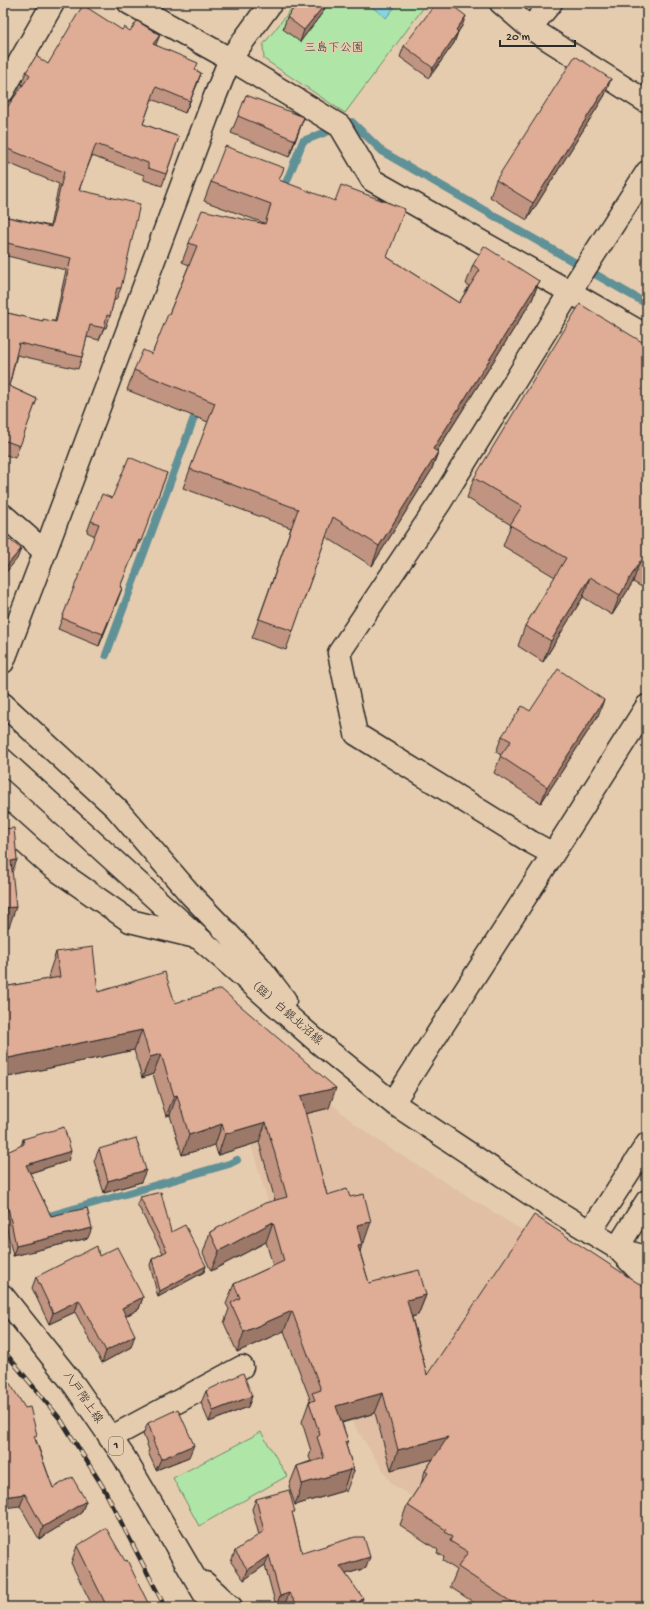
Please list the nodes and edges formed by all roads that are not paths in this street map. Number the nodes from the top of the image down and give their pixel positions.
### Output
1 (53, 3) edge
2 (129, 3) edge
3 (271, 3) edge
4 (501, 3) edge
5 (551, 3) edge
6 (530, 28) junction
7 (230, 59) junction
8 (3, 91) edge
9 (647, 102) edge
10 (647, 172) edge
11 (570, 292) junction
12 (647, 336) edge
13 (3, 515) edge
14 (45, 552) junction
15 (3, 662) edge
16 (3, 704) edge
17 (647, 706) edge
18 (3, 760) edge
19 (3, 823) edge
20 (553, 854) junction
21 (200, 938) junction
22 (319, 1043) junction
23 (393, 1103) junction
24 (647, 1144) edge
25 (647, 1201) edge
26 (590, 1232) junction
27 (617, 1248) junction
28 (647, 1258) edge
29 (647, 1279) edge
30 (3, 1296) edge
31 (242, 1367) dead end
32 (110, 1438) junction
33 (188, 1568) junction
34 (212, 1607) edge
35 (230, 1607) edge

1 - 8 street
2 - 7 street
3 - 7 street
4 - 6 street
5 - 6 street
6 - 9 street
7 - 11 street
7 - 14 street
10 - 11 street
11 - 12 street
11 - 20 street
13 - 14 street
14 - 15 street
16 - 22 street
17 - 20 street
18 - 21 street, （臨）白銀北沼線
19 - 21 street
20 - 23 street
21 - 22 street, （臨）白銀北沼線
22 - 23 street, （臨）白銀北沼線
23 - 26 street, （臨）白銀北沼線
24 - 26 street
25 - 27 street
26 - 27 street, （臨）白銀北沼線
27 - 28 street
27 - 29 street
30 - 32 street, 八戸階上線 / 1
31 - 32 street
32 - 33 street, 八戸階上線 / 1
33 - 34 street, 八戸階上線 / 1
33 - 35 street, 八戸階上線 / 1

